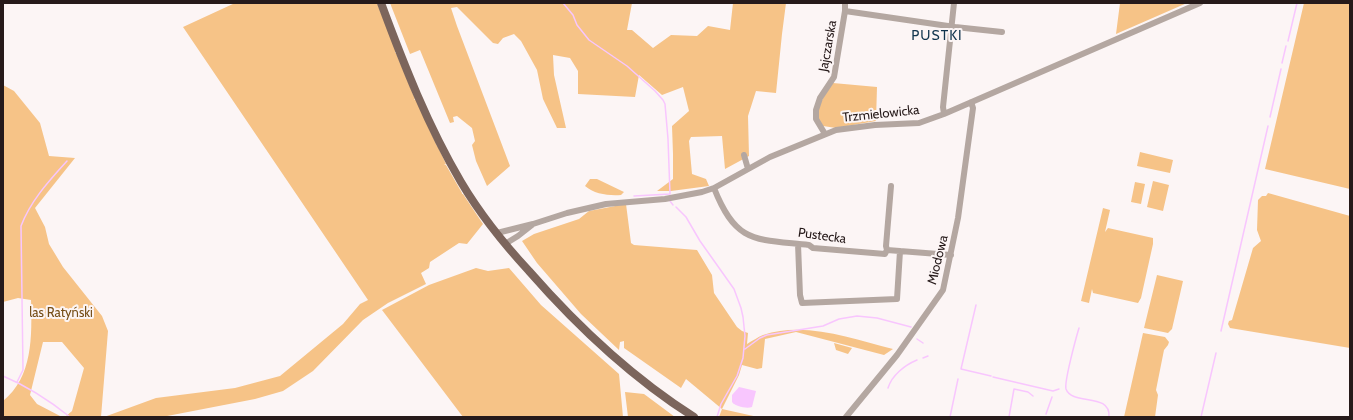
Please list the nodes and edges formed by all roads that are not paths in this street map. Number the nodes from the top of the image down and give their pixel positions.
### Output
1 (381, 3) edge
2 (845, 3) edge
3 (954, 3) edge
4 (1200, 3) edge
5 (845, 11) junction
6 (952, 26) junction
7 (1002, 32) dead end
8 (970, 102) junction
9 (944, 114) junction
10 (825, 134) junction
11 (744, 155) dead end
12 (748, 169) junction
13 (890, 186) dead end
14 (714, 188) junction
15 (533, 224) junction
16 (497, 233) junction
17 (505, 244) junction
18 (798, 244) junction
19 (887, 250) junction
20 (900, 251) junction
21 (951, 255) junction
22 (694, 417) edge
23 (846, 417) edge

1 - 16 main road
2 - 5 street, Jajczarska
3 - 6 street
4 - 8 street, Trzmielowicka
5 - 6 street
5 - 10 street, Jajczarska
6 - 7 street
6 - 9 street
8 - 9 street, Trzmielowicka
8 - 21 street, Miodowa
9 - 10 street, Trzmielowicka
10 - 12 street, Trzmielowicka
11 - 12 street
12 - 14 street, Trzmielowicka
13 - 19 street
14 - 15 street, Trzmielowicka
14 - 18 street, Pustecka
15 - 16 street, Trzmielowicka
15 - 17 street, Trzmielowicka
16 - 17 main road
17 - 22 main road
18 - 19 street, Pustecka
18 - 20 street
19 - 20 street, Pustecka
20 - 21 street, Pustecka
21 - 23 street, Miodowa

